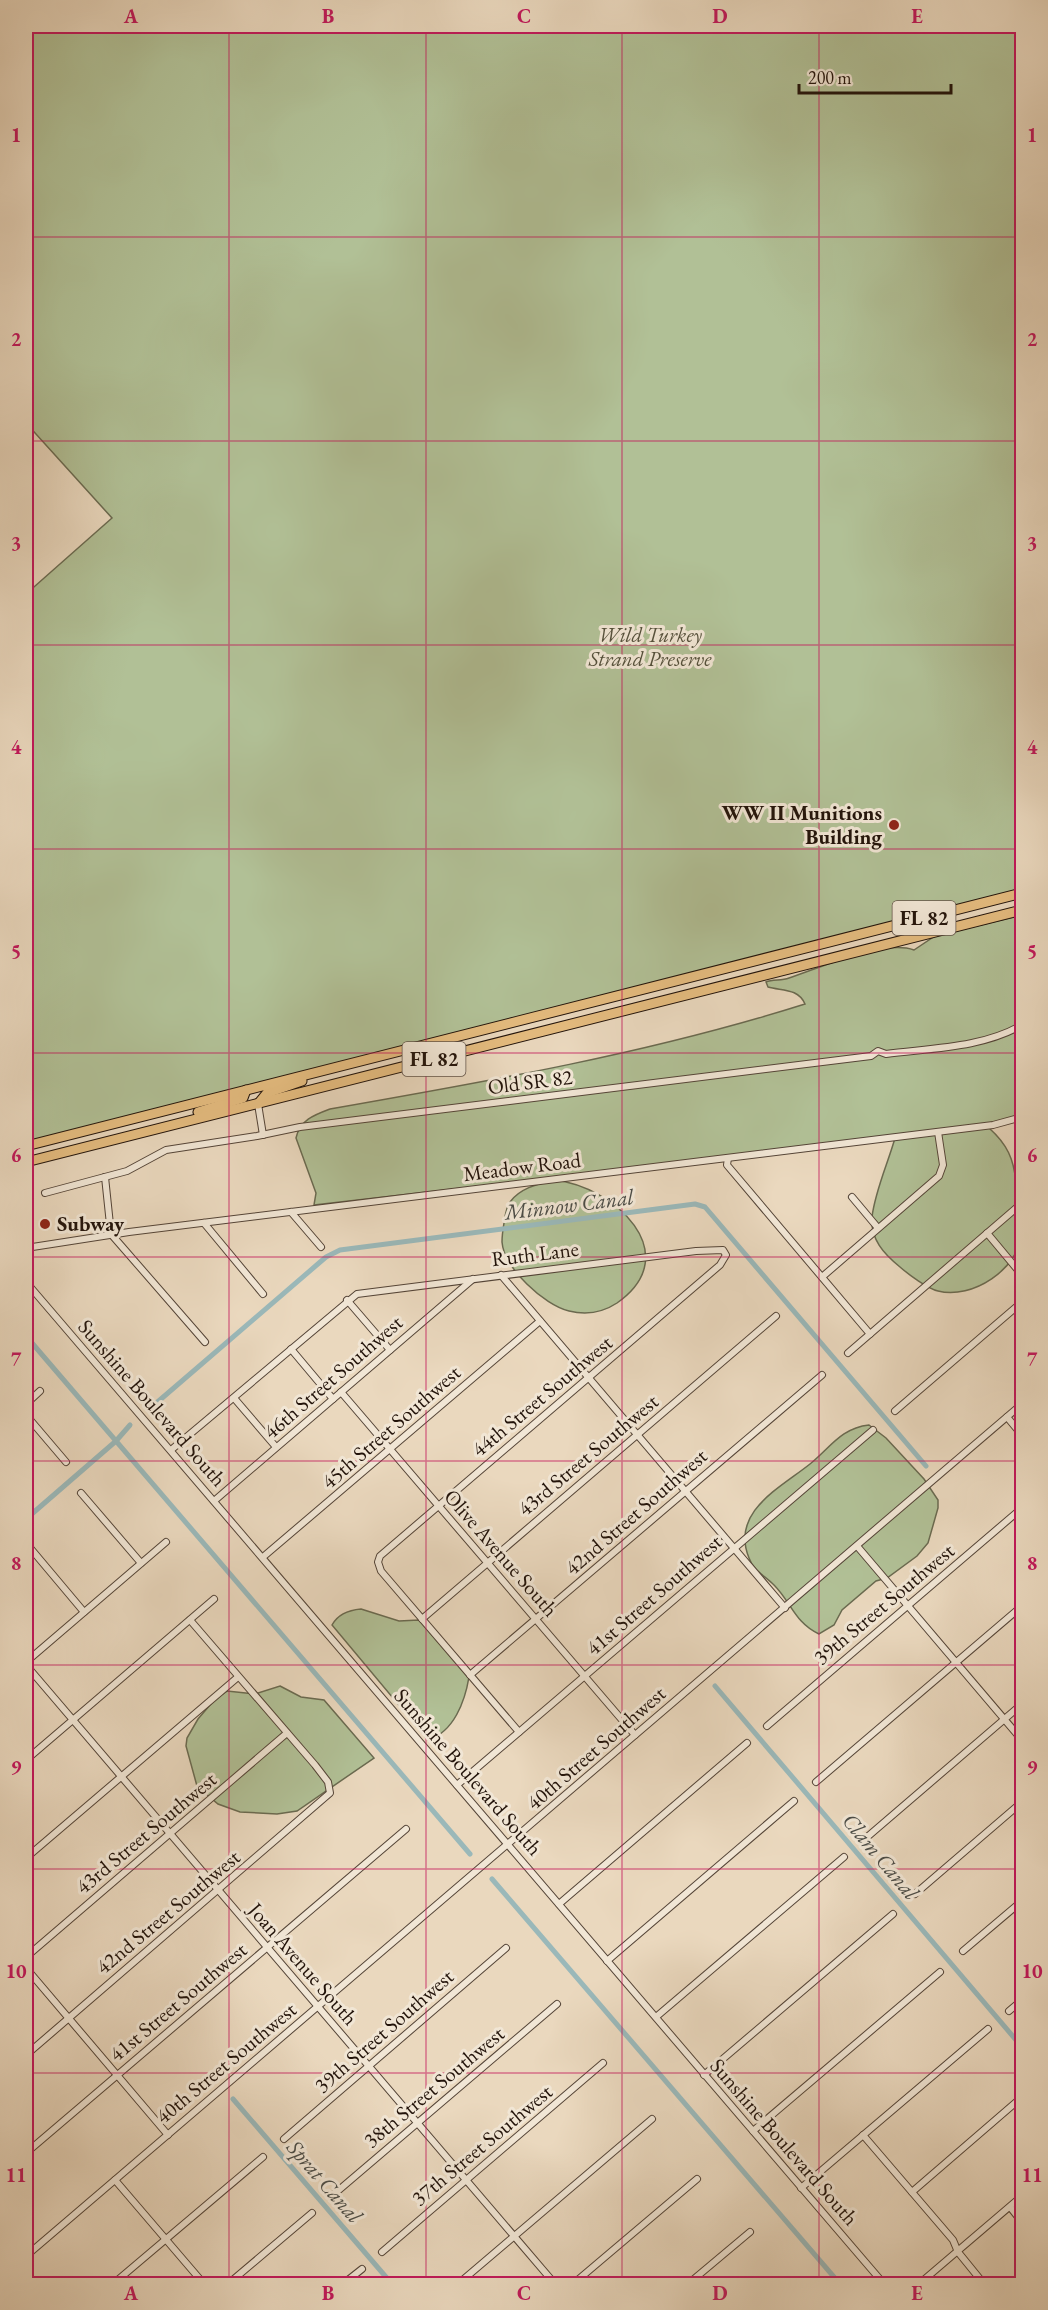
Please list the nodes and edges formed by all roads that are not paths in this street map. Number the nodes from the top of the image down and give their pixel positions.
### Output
1 (1023, 893) edge
2 (1023, 903) edge
3 (1023, 910) edge
4 (992, 918) junction
5 (1023, 1025) edge
6 (378, 1057) junction
7 (246, 1090) junction
8 (258, 1104) junction
9 (1023, 1117) edge
10 (146, 1131) junction
11 (939, 1132) junction
12 (262, 1135) junction
13 (26, 1146) edge
14 (728, 1158) junction
15 (26, 1162) edge
16 (105, 1177) junction
17 (45, 1193) dead end
18 (852, 1197) dead end
19 (1023, 1203) edge
20 (291, 1212) junction
21 (204, 1223) junction
22 (878, 1228) junction
23 (987, 1233) junction
24 (111, 1234) junction
25 (321, 1247) dead end
26 (26, 1248) edge
27 (726, 1255) joint
28 (501, 1275) junction
29 (1023, 1275) edge
30 (822, 1277) junction
31 (474, 1278) junction
32 (26, 1282) edge
33 (263, 1294) dead end
34 (347, 1300) junction
35 (1023, 1302) edge
36 (776, 1316) dead end
37 (540, 1321) junction
38 (870, 1334) junction
39 (205, 1342) dead end
40 (291, 1349) junction
41 (390, 1350) junction
42 (848, 1353) dead end
43 (822, 1375) dead end
44 (589, 1378) junction
45 (40, 1391) dead end
46 (341, 1392) junction
47 (234, 1398) junction
48 (333, 1399) junction
49 (26, 1404) edge
50 (1023, 1404) edge
51 (895, 1411) dead end
52 (26, 1415) edge
53 (1007, 1417) junction
54 (873, 1430) dead end
55 (637, 1435) junction
56 (1023, 1435) edge
57 (276, 1448) junction
58 (390, 1449) junction
59 (171, 1450) junction
60 (66, 1462) dead end
61 (686, 1491) junction
62 (81, 1493) dead end
63 (214, 1501) junction
64 (439, 1506) junction
65 (1023, 1508) edge
66 (166, 1542) dead end
67 (26, 1543) edge
68 (857, 1546) junction
69 (734, 1548) junction
70 (263, 1557) junction
71 (141, 1563) junction
72 (487, 1563) junction
73 (214, 1599) dead end
74 (908, 1605) junction
75 (1023, 1606) edge
76 (785, 1608) junction
77 (84, 1612) junction
78 (422, 1619) junction
79 (536, 1619) junction
80 (190, 1620) junction
81 (956, 1662) junction
82 (26, 1663) edge
83 (470, 1676) junction
84 (584, 1676) junction
85 (238, 1677) junction
86 (1023, 1704) edge
87 (1005, 1719) junction
88 (73, 1720) junction
89 (766, 1726) dead end
90 (519, 1732) junction
91 (287, 1733) junction
92 (635, 1736) junction
93 (1023, 1740) edge
94 (747, 1743) dead end
95 (26, 1760) edge
96 (121, 1777) junction
97 (816, 1782) dead end
98 (457, 1785) junction
99 (794, 1801) dead end
100 (1023, 1802) edge
101 (406, 1829) dead end
102 (170, 1834) junction
103 (866, 1838) dead end
104 (508, 1844) junction
105 (844, 1857) dead end
106 (26, 1858) edge
107 (219, 1891) junction
108 (915, 1894) dead end
109 (1023, 1901) edge
110 (559, 1904) junction
111 (892, 1914) dead end
112 (267, 1947) junction
113 (506, 1948) dead end
114 (963, 1951) dead end
115 (26, 1957) edge
116 (607, 1960) junction
117 (26, 1968) edge
118 (940, 1972) dead end
119 (1023, 2000) edge
120 (557, 2004) dead end
121 (318, 2007) junction
122 (1009, 2011) dead end
123 (656, 2017) junction
124 (68, 2019) junction
125 (988, 2029) dead end
126 (26, 2055) edge
127 (603, 2063) dead end
128 (369, 2066) junction
129 (704, 2074) junction
130 (117, 2075) junction
131 (1023, 2097) edge
132 (652, 2119) dead end
133 (417, 2123) junction
134 (753, 2131) junction
135 (168, 2135) junction
136 (863, 2135) junction
137 (284, 2139) dead end
138 (26, 2153) edge
139 (263, 2157) dead end
140 (697, 2179) dead end
141 (115, 2180) junction
142 (466, 2180) junction
143 (801, 2188) junction
144 (912, 2192) junction
145 (333, 2195) dead end
146 (1023, 2196) edge
147 (1010, 2207) junction
148 (312, 2213) dead end
149 (1023, 2222) edge
150 (750, 2232) dead end
151 (514, 2237) junction
152 (166, 2240) junction
153 (382, 2252) dead end
154 (958, 2252) junction
155 (26, 2256) edge
156 (362, 2269) dead end
157 (113, 2284) edge
158 (204, 2284) edge
159 (228, 2284) edge
160 (343, 2284) edge
161 (458, 2284) edge
162 (555, 2284) edge
163 (573, 2284) edge
164 (688, 2284) edge
165 (884, 2284) edge
166 (919, 2284) edge
167 (984, 2284) edge

1 - 6 highway, FL 82
2 - 4 highway
3 - 4 highway, FL 82
4 - 8 highway, FL 82
5 - 12 street, Old SR 82
6 - 7 highway, FL 82
6 - 8 highway
7 - 10 highway
7 - 13 highway, FL 82
8 - 10 highway, FL 82
8 - 12 street
9 - 11 street, Meadow Road
10 - 15 highway, FL 82
11 - 14 street, Meadow Road
11 - 22 street
12 - 16 street, Old SR 82
14 - 20 street, Meadow Road
14 - 30 street
16 - 17 street, Old SR 82
16 - 24 street
18 - 22 street
19 - 23 street
20 - 21 street, Meadow Road
20 - 25 street
21 - 24 street, Meadow Road
21 - 33 street
22 - 30 street
23 - 29 street
23 - 38 street
24 - 26 street, Meadow Road
24 - 39 street
27 - 28 street, Ruth Lane
27 - 44 street, 44th Street Southwest
28 - 31 street, Ruth Lane
28 - 37 street
30 - 38 street
31 - 34 street, Ruth Lane
31 - 41 street, 46th Street Southwest
32 - 59 street, Sunshine Boulevard South
34 - 40 street
34 - 41 street
35 - 51 street
36 - 55 street, 43rd Street Southwest
37 - 44 street
37 - 58 street, 45th Street Southwest
38 - 42 street
40 - 47 street
40 - 48 street
41 - 46 street, 46th Street Southwest
43 - 61 street, 42nd Street Southwest
44 - 55 street
44 - 64 street, 44th Street Southwest
45 - 49 street
46 - 48 street, 46th Street Southwest
46 - 58 street, Olive Avenue South
47 - 57 street
47 - 59 street
48 - 57 street, 46th Street Southwest
50 - 53 street, 40th Street Southwest
52 - 60 street
53 - 56 street
53 - 68 street, 40th Street Southwest
54 - 69 street, 41st Street Southwest
55 - 61 street
55 - 72 street, 43rd Street Southwest
57 - 63 street, 46th Street Southwest
58 - 64 street, Olive Avenue South
58 - 70 street, 45th Street Southwest
59 - 63 street, Sunshine Boulevard South
61 - 69 street
61 - 79 street, 42nd Street Southwest
62 - 71 street
63 - 70 street, Sunshine Boulevard South
64 - 72 street, Olive Avenue South
64 - 78 street, 44th Street Southwest
65 - 74 street, 39th Street Southwest
66 - 71 street
67 - 77 street
68 - 74 street
68 - 76 street, 40th Street Southwest
69 - 76 street
69 - 84 street, 41st Street Southwest
70 - 98 street, Sunshine Boulevard South
71 - 77 street
72 - 78 street, 43rd Street Southwest
72 - 79 street, Olive Avenue South
73 - 80 street
74 - 81 street
74 - 89 street, 39th Street Southwest
75 - 81 street
76 - 92 street, 40th Street Southwest
77 - 82 street
78 - 83 street
79 - 83 street, 42nd Street Southwest
79 - 84 street, Olive Avenue South
80 - 85 street
80 - 88 street
81 - 87 street
81 - 97 street
82 - 88 street, Joan Avenue South
83 - 90 street
84 - 90 street, 41st Street Southwest
84 - 92 street, Olive Avenue South
85 - 91 street
85 - 96 street
86 - 87 street
87 - 93 street
87 - 103 street
88 - 95 street
88 - 96 street, Joan Avenue South
90 - 98 street, 41st Street Southwest
91 - 102 street, 43rd Street Southwest
91 - 107 street, 42nd Street Southwest
92 - 104 street, 40th Street Southwest
94 - 110 street
96 - 102 street, Joan Avenue South
96 - 106 street
98 - 104 street, Sunshine Boulevard South
99 - 116 street
100 - 108 street
101 - 112 street, 41st Street Southwest
102 - 107 street, Joan Avenue South
102 - 115 street, 43rd Street Southwest
104 - 110 street, Sunshine Boulevard South
104 - 121 street, 40th Street Southwest
105 - 123 street
107 - 112 street, Joan Avenue South
107 - 124 street, 42nd Street Southwest
109 - 114 street
110 - 116 street, Sunshine Boulevard South
111 - 129 street
112 - 121 street, Joan Avenue South
112 - 130 street, 41st Street Southwest
113 - 128 street, 39th Street Southwest
116 - 123 street, Sunshine Boulevard South
117 - 124 street
118 - 134 street
119 - 122 street
120 - 133 street, 38th Street Southwest
121 - 128 street, Joan Avenue South
121 - 135 street, 40th Street Southwest
123 - 129 street, Sunshine Boulevard South
124 - 126 street, 42nd Street Southwest
124 - 130 street
125 - 136 street
127 - 142 street, 37th Street Southwest
128 - 133 street, Joan Avenue South
128 - 137 street, 39th Street Southwest
129 - 134 street, Sunshine Boulevard South
130 - 135 street
130 - 138 street, 41st Street Southwest
131 - 144 street
132 - 151 street
133 - 142 street, Joan Avenue South
133 - 145 street, 38th Street Southwest
134 - 143 street, Sunshine Boulevard South
135 - 141 street, 40th Street Southwest
136 - 143 street
136 - 144 street
139 - 152 street
140 - 163 street
141 - 152 street
141 - 155 street, 40th Street Southwest
142 - 151 street, Joan Avenue South
142 - 153 street, 37th Street Southwest
143 - 165 street, Sunshine Boulevard South
144 - 154 street
146 - 147 street
147 - 149 street
147 - 154 street
148 - 159 street
150 - 164 street
151 - 161 street
151 - 162 street, Joan Avenue South
152 - 157 street
152 - 158 street
154 - 166 street
154 - 167 street
156 - 160 street

